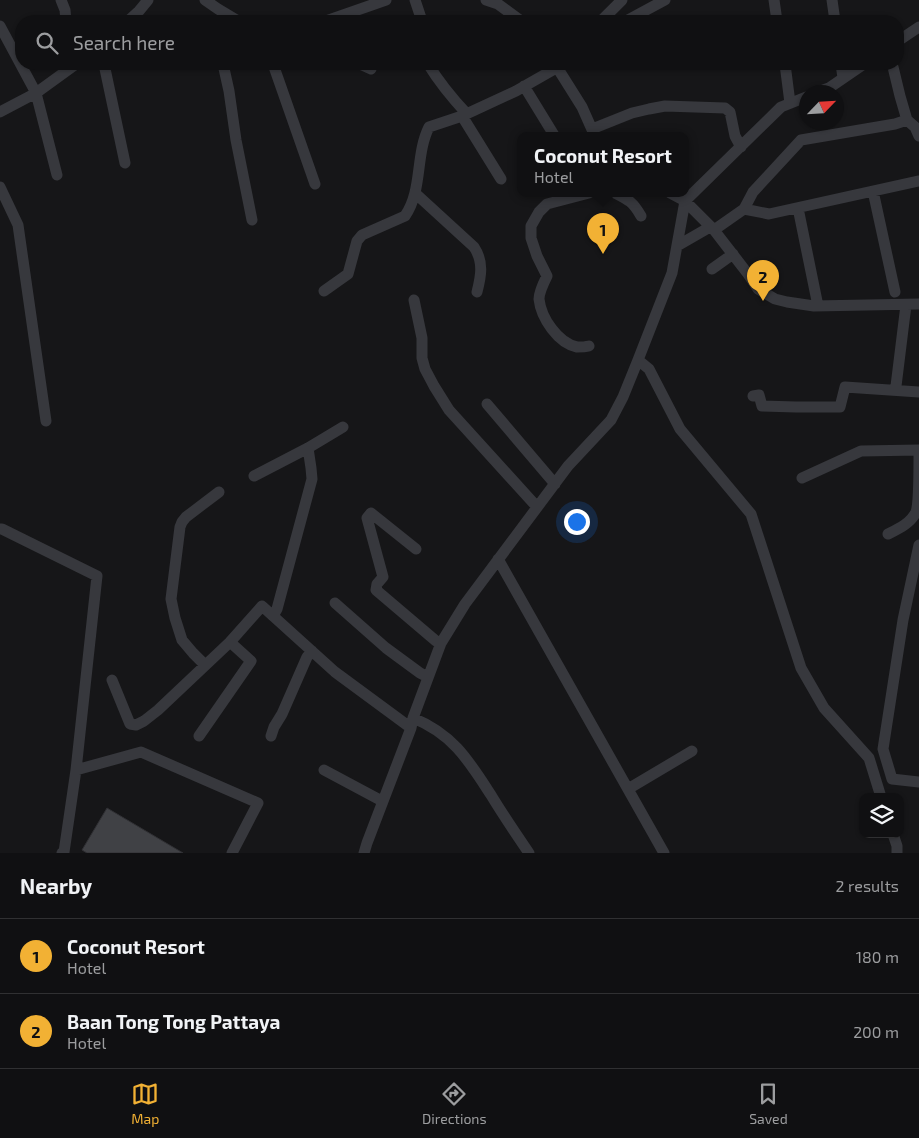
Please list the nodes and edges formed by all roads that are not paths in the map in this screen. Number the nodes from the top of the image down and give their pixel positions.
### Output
1 (61, 0) edge
2 (148, 0) edge
3 (205, 0) edge
4 (386, 0) edge
5 (415, 0) edge
6 (486, 0) edge
7 (622, 0) edge
8 (665, 0) edge
9 (774, 0) edge
10 (832, 0) edge
11 (218, 9) junction
12 (66, 15) edge
13 (135, 15) edge
14 (216, 15) edge
15 (228, 15) edge
16 (343, 15) edge
17 (420, 15) edge
18 (513, 15) edge
19 (607, 15) edge
20 (637, 15) edge
21 (777, 15) edge
22 (834, 15) edge
23 (0, 26) edge
24 (919, 27) edge
25 (904, 37) edge
26 (15, 54) edge
27 (24, 70) edge
28 (68, 70) edge
29 (105, 70) edge
30 (224, 70) edge
31 (275, 70) edge
32 (432, 70) edge
33 (550, 70) edge
34 (558, 70) edge
35 (786, 70) edge
36 (842, 70) edge
37 (855, 70) edge
38 (894, 70) edge
39 (843, 78) junction
40 (833, 85) edge
41 (524, 86) junction
42 (36, 93) junction
43 (799, 100) edge
44 (790, 104) junction
45 (0, 112) edge
46 (464, 115) junction
47 (915, 127) edge
48 (552, 132) edge
49 (593, 132) edge
50 (741, 147) junction
51 (125, 163) dead end
52 (56, 175) dead end
53 (501, 179) dead end
54 (918, 182) dead end
55 (315, 184) dead end
56 (0, 187) edge
57 (873, 191) junction
58 (415, 193) junction
59 (573, 197) edge
60 (623, 197) edge
61 (678, 197) edge
62 (686, 201) junction
63 (798, 208) junction
64 (744, 209) junction
65 (641, 216) dead end
66 (252, 220) dead end
67 (712, 229) junction
68 (677, 246) junction
69 (733, 254) junction
70 (712, 269) dead end
71 (324, 291) dead end
72 (477, 292) dead end
73 (895, 292) dead end
74 (414, 300) dead end
75 (818, 301) dead end
76 (906, 304) junction
77 (919, 304) edge
78 (589, 346) dead end
79 (638, 360) junction
80 (896, 386) dead end
81 (919, 392) edge
82 (753, 396) dead end
83 (487, 404) dead end
84 (46, 421) dead end
85 (343, 427) dead end
86 (308, 448) junction
87 (919, 450) edge
88 (919, 456) edge
89 (254, 476) dead end
90 (802, 478) dead end
91 (555, 484) junction
92 (219, 492) dead end
93 (537, 507) junction
94 (0, 529) edge
95 (888, 534) dead end
96 (919, 545) edge
97 (416, 548) dead end
98 (498, 559) junction
99 (335, 603) dead end
100 (273, 616) junction
101 (230, 642) junction
102 (441, 643) junction
103 (312, 651) junction
104 (205, 665) junction
105 (428, 677) junction
106 (112, 680) dead end
107 (412, 723) junction
108 (199, 736) dead end
109 (271, 736) dead end
110 (692, 751) dead end
111 (76, 770) junction
112 (324, 770) dead end
113 (919, 782) edge
114 (628, 789) junction
115 (880, 793) edge
116 (382, 801) junction
117 (894, 838) edge
118 (64, 853) edge
119 (232, 853) edge
120 (364, 853) edge
121 (529, 853) edge
122 (664, 853) edge
123 (898, 853) edge

1 - 12 street
2 - 13 street
3 - 11 street
4 - 16 street
5 - 17 street
6 - 18 street
7 - 19 street
8 - 20 street
9 - 21 street
10 - 22 street
11 - 14 street
11 - 15 street
23 - 26 street
24 - 25 street
27 - 42 street
28 - 42 street
29 - 51 street
30 - 66 street
31 - 55 street
32 - 46 street
33 - 41 street
34 - 49 street
35 - 44 street
36 - 39 street
37 - 39 street
38 - 47 street
39 - 40 street
41 - 46 street
41 - 48 street
42 - 45 street
42 - 52 street
43 - 44 street
44 - 50 street
46 - 53 street
46 - 58 street
47 - 64 street
49 - 50 street
50 - 62 street
54 - 57 street
56 - 84 street
57 - 63 street
57 - 73 street
58 - 71 street
58 - 72 street
59 - 78 street
60 - 65 street
61 - 62 street
62 - 67 street
62 - 68 street
63 - 64 street
63 - 75 street
64 - 67 street
67 - 68 street
67 - 69 street
68 - 79 street
69 - 70 street
69 - 76 street
74 - 93 street
76 - 77 street
76 - 80 street
79 - 91 street
79 - 115 street
81 - 82 street
83 - 91 street
85 - 86 street
86 - 89 street
86 - 100 street
87 - 90 street
88 - 95 street
91 - 93 street
92 - 104 street
93 - 98 street
94 - 111 street
96 - 113 street
97 - 102 street
98 - 102 street
98 - 114 street
99 - 105 street
100 - 101 street
100 - 103 street
101 - 104 street
101 - 108 street
102 - 105 street
103 - 107 street
103 - 109 street
104 - 106 street
105 - 107 street
107 - 116 street
107 - 121 street
110 - 114 street
111 - 118 street
111 - 119 street
112 - 116 street
114 - 122 street
116 - 120 street
117 - 123 street

